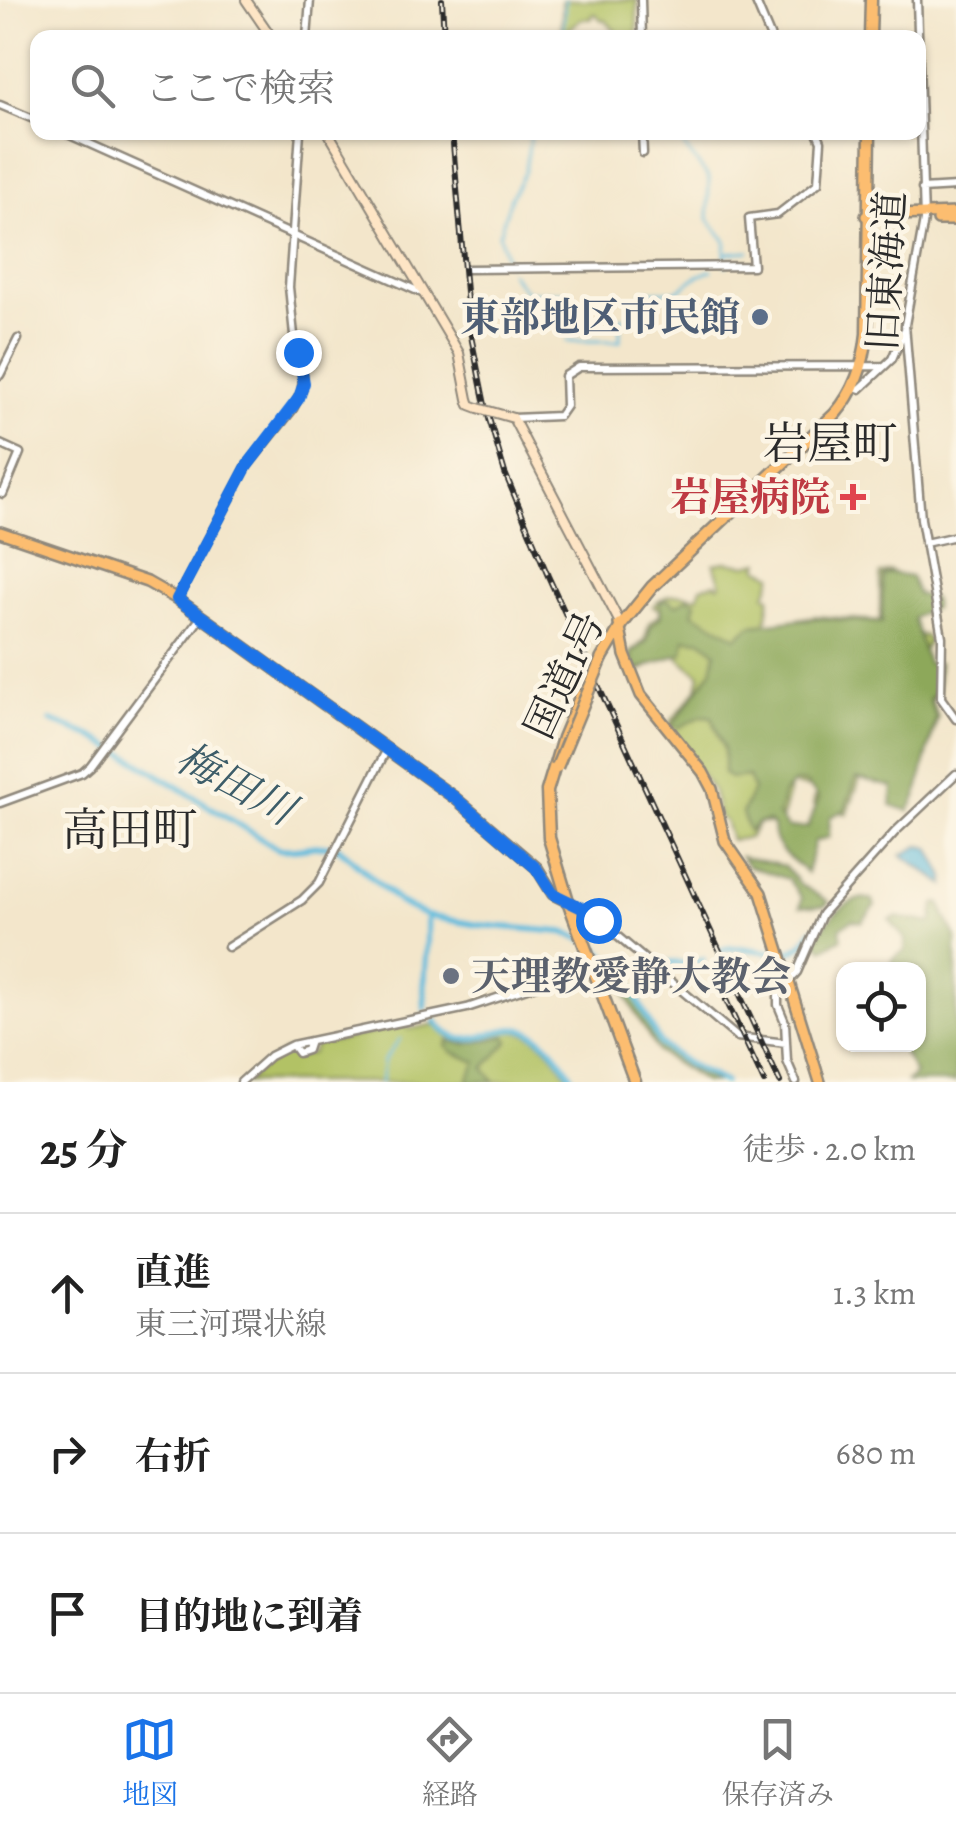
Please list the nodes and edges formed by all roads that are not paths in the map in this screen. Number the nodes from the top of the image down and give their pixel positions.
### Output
1 (246, 0) edge
2 (310, 0) edge
3 (642, 0) edge
4 (755, 0) edge
5 (870, 0) edge
6 (917, 0) edge
7 (267, 30) edge
8 (308, 30) edge
9 (642, 30) edge
10 (768, 30) edge
11 (869, 30) edge
12 (919, 30) edge
13 (0, 105) edge
14 (30, 118) edge
15 (81, 140) edge
16 (299, 140) edge
17 (333, 140) edge
18 (642, 140) edge
19 (821, 140) edge
20 (868, 140) edge
21 (923, 140) edge
22 (643, 153) dead end
23 (956, 187) edge
24 (922, 188) junction
25 (868, 216) junction
26 (956, 217) edge
27 (924, 218) junction
28 (291, 234) junction
29 (468, 269) dead end
30 (424, 294) junction
31 (905, 325) junction
32 (18, 338) dead end
33 (860, 365) junction
34 (884, 366) junction
35 (0, 375) edge
36 (854, 386) junction
37 (839, 410) junction
38 (512, 418) junction
39 (0, 444) edge
40 (0, 492) edge
41 (0, 532) edge
42 (956, 536) edge
43 (925, 543) junction
44 (177, 599) junction
45 (202, 618) junction
46 (620, 624) junction
47 (956, 719) edge
48 (387, 749) junction
49 (956, 774) edge
50 (0, 804) edge
51 (571, 902) junction
52 (228, 947) dead end
53 (591, 962) junction
54 (789, 982) junction
55 (786, 1043) junction
56 (241, 1082) edge
57 (637, 1082) edge
58 (796, 1082) edge
59 (820, 1082) edge

1 - 7 main road
2 - 8 street
3 - 9 street
4 - 10 street
5 - 11 highway
6 - 12 street, 旧東海道
13 - 14 street
15 - 28 street
16 - 28 street
17 - 30 main road
18 - 22 street
19 - 29 street
20 - 25 highway, 国道1号
21 - 24 street, 旧東海道
23 - 24 street
24 - 27 street, 旧東海道
25 - 27 main road
25 - 33 highway, 国道1号
26 - 27 main road
27 - 31 street, 旧東海道
28 - 30 street
28 - 44 street
30 - 38 main road, bridge
31 - 34 street
31 - 43 street, 旧東海道
32 - 35 street
33 - 34 street
33 - 36 highway, 国道1号
33 - 38 street
33 - 46 highway, 国道1号
34 - 36 street
34 - 37 street
36 - 37 highway, 国道1号
37 - 46 highway, 国道1号
38 - 46 main road
39 - 40 street
41 - 44 main road
42 - 43 street
43 - 47 street, 旧東海道
44 - 45 main road
45 - 48 main road
45 - 50 street
46 - 51 highway, 国道1号, bridge
46 - 54 main road
48 - 51 main road
48 - 52 street
49 - 54 street
51 - 53 highway, 国道1号
51 - 55 street
53 - 56 street
53 - 57 highway, 国道1号
54 - 55 street
54 - 59 main road
55 - 58 street

